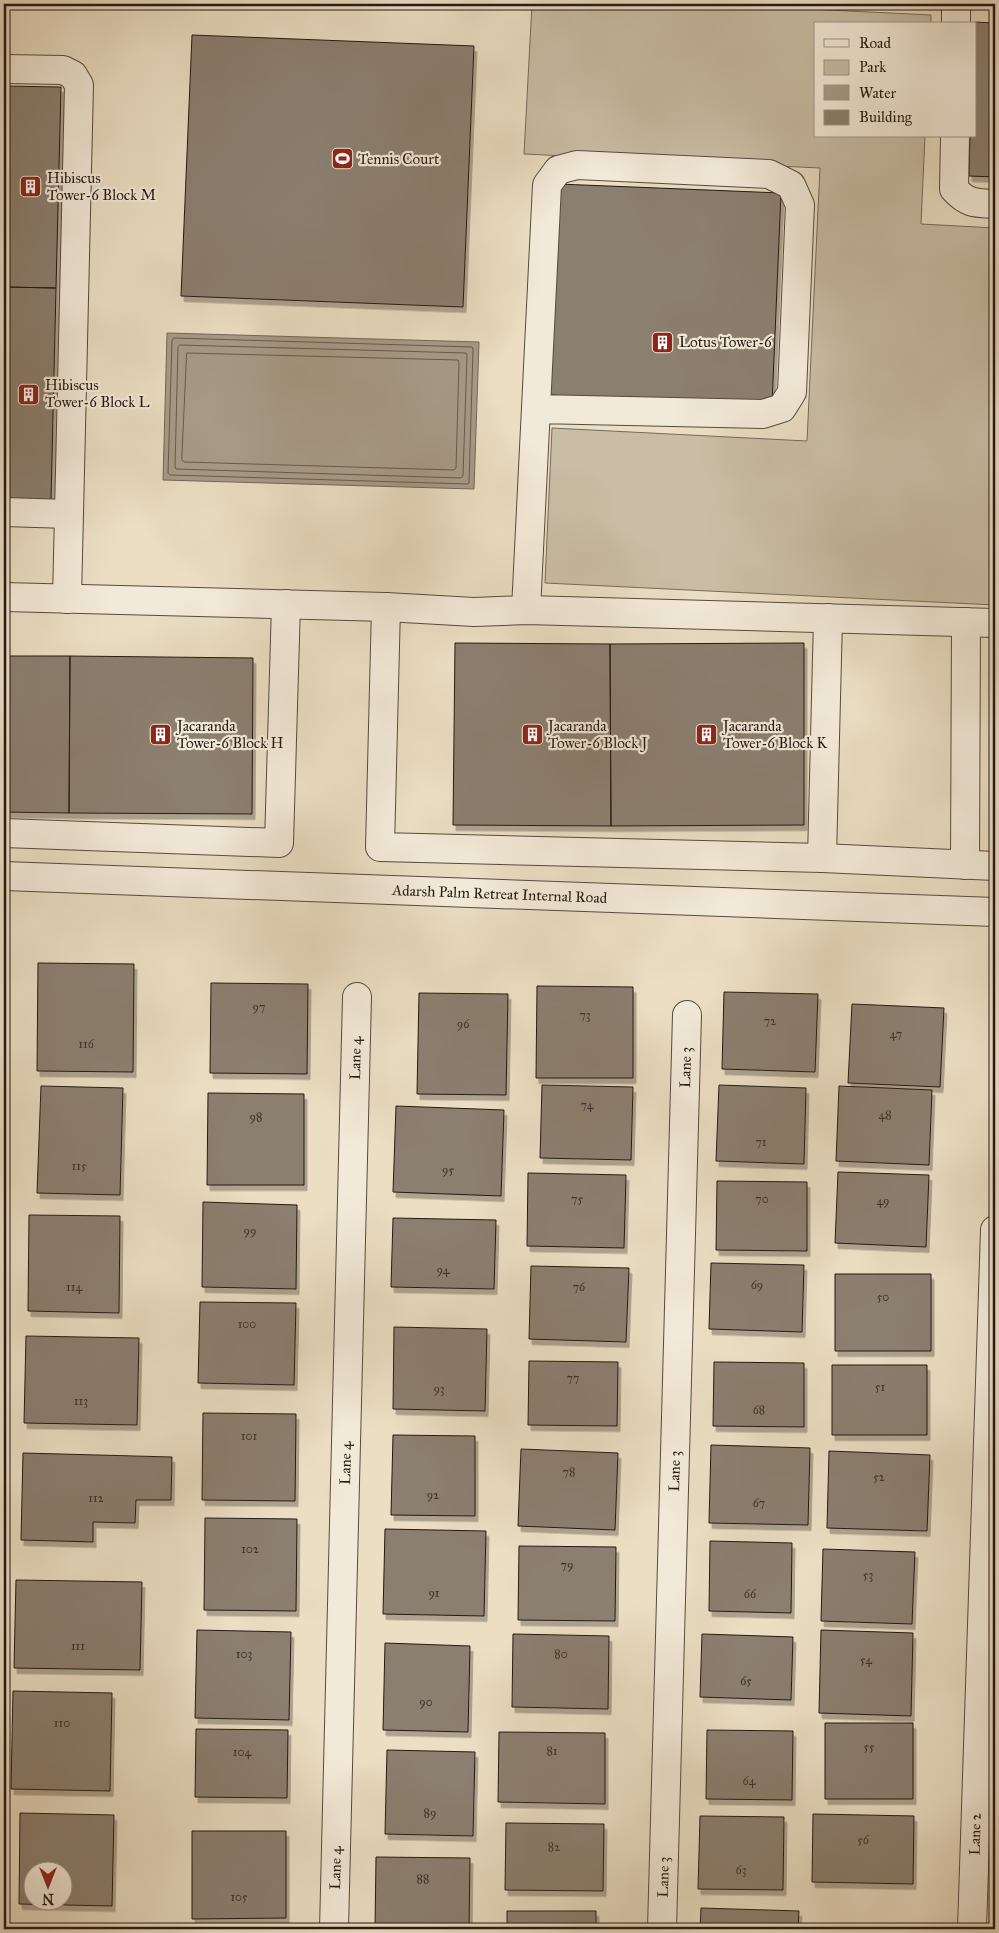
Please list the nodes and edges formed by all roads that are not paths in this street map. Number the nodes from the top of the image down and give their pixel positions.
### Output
1 (956, 4) edge
2 (956, 22) edge
3 (4, 69) edge
4 (954, 138) edge
5 (995, 204) edge
6 (537, 409) junction
7 (4, 512) edge
8 (68, 514) junction
9 (4, 597) edge
10 (67, 599) junction
11 (286, 604) junction
12 (386, 607) junction
13 (526, 610) junction
14 (828, 618) junction
15 (966, 622) junction
16 (995, 622) edge
17 (4, 833) edge
18 (822, 858) junction
19 (965, 865) junction
20 (995, 866) edge
21 (4, 876) edge
22 (995, 912) edge
23 (357, 996) dead end
24 (687, 1015) dead end
25 (995, 1230) edge
26 (334, 1929) edge
27 (662, 1929) edge
28 (972, 1929) edge

1 - 2 street
3 - 8 street
4 - 5 street
6 - 6 street
6 - 13 street
7 - 8 street
8 - 10 street
9 - 10 street
10 - 11 street
11 - 12 street
11 - 17 street
12 - 13 street
12 - 18 street
13 - 14 street
14 - 15 street
14 - 18 street
15 - 16 street
15 - 19 street
18 - 19 street
19 - 20 street
21 - 22 street, Adarsh Palm Retreat Internal Road
23 - 26 street, Lane 4
24 - 27 street, Lane 3
25 - 28 street, Lane 2

